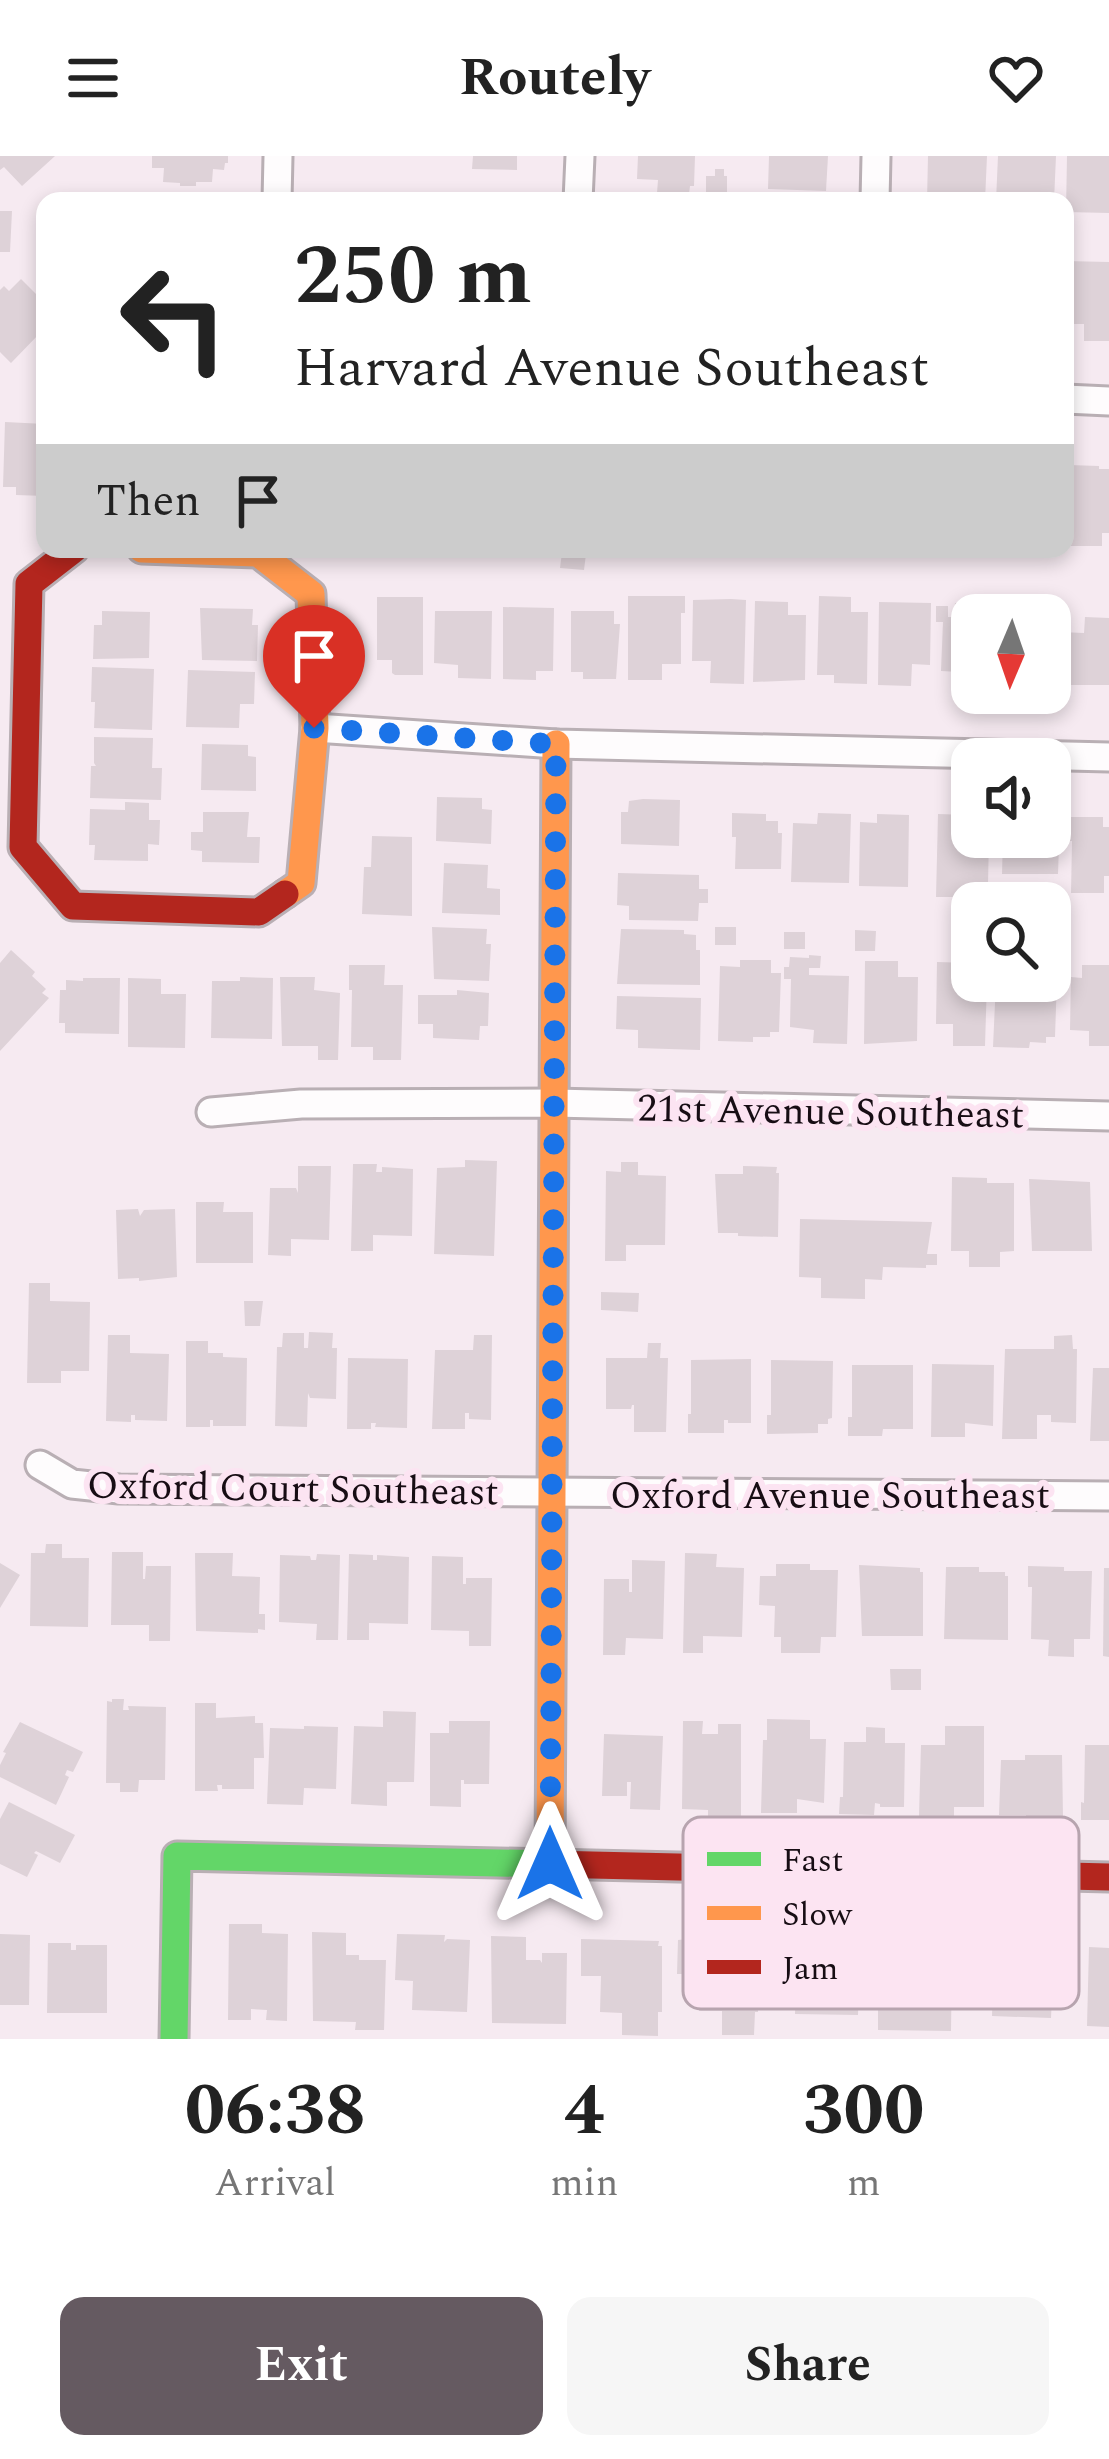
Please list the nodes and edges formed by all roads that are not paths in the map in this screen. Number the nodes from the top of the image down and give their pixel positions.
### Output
1 (278, 156) edge
2 (580, 156) edge
3 (876, 156) edge
4 (277, 192) edge
5 (578, 192) edge
6 (875, 192) edge
7 (1074, 399) edge
8 (1109, 400) edge
9 (62, 558) edge
10 (264, 558) edge
11 (314, 728) junction
12 (556, 744) junction
13 (1109, 758) edge
14 (554, 1103) junction
15 (211, 1112) dead end
16 (1109, 1116) edge
17 (40, 1466) dead end
18 (551, 1492) junction
19 (1109, 1496) edge
20 (550, 1864) junction
21 (683, 1867) edge
22 (1079, 1876) edge
23 (1109, 1877) edge
24 (174, 2039) edge

1 - 4 street
2 - 5 street
3 - 6 street
7 - 8 street
9 - 11 street
10 - 11 street
11 - 12 street
12 - 13 street
12 - 14 street
14 - 15 street, 21st Avenue Southeast
14 - 16 street, 21st Avenue Southeast
14 - 18 street
17 - 18 street, Oxford Court Southeast
18 - 19 street, Oxford Avenue Southeast
18 - 20 street
20 - 21 street
20 - 24 street
22 - 23 street

